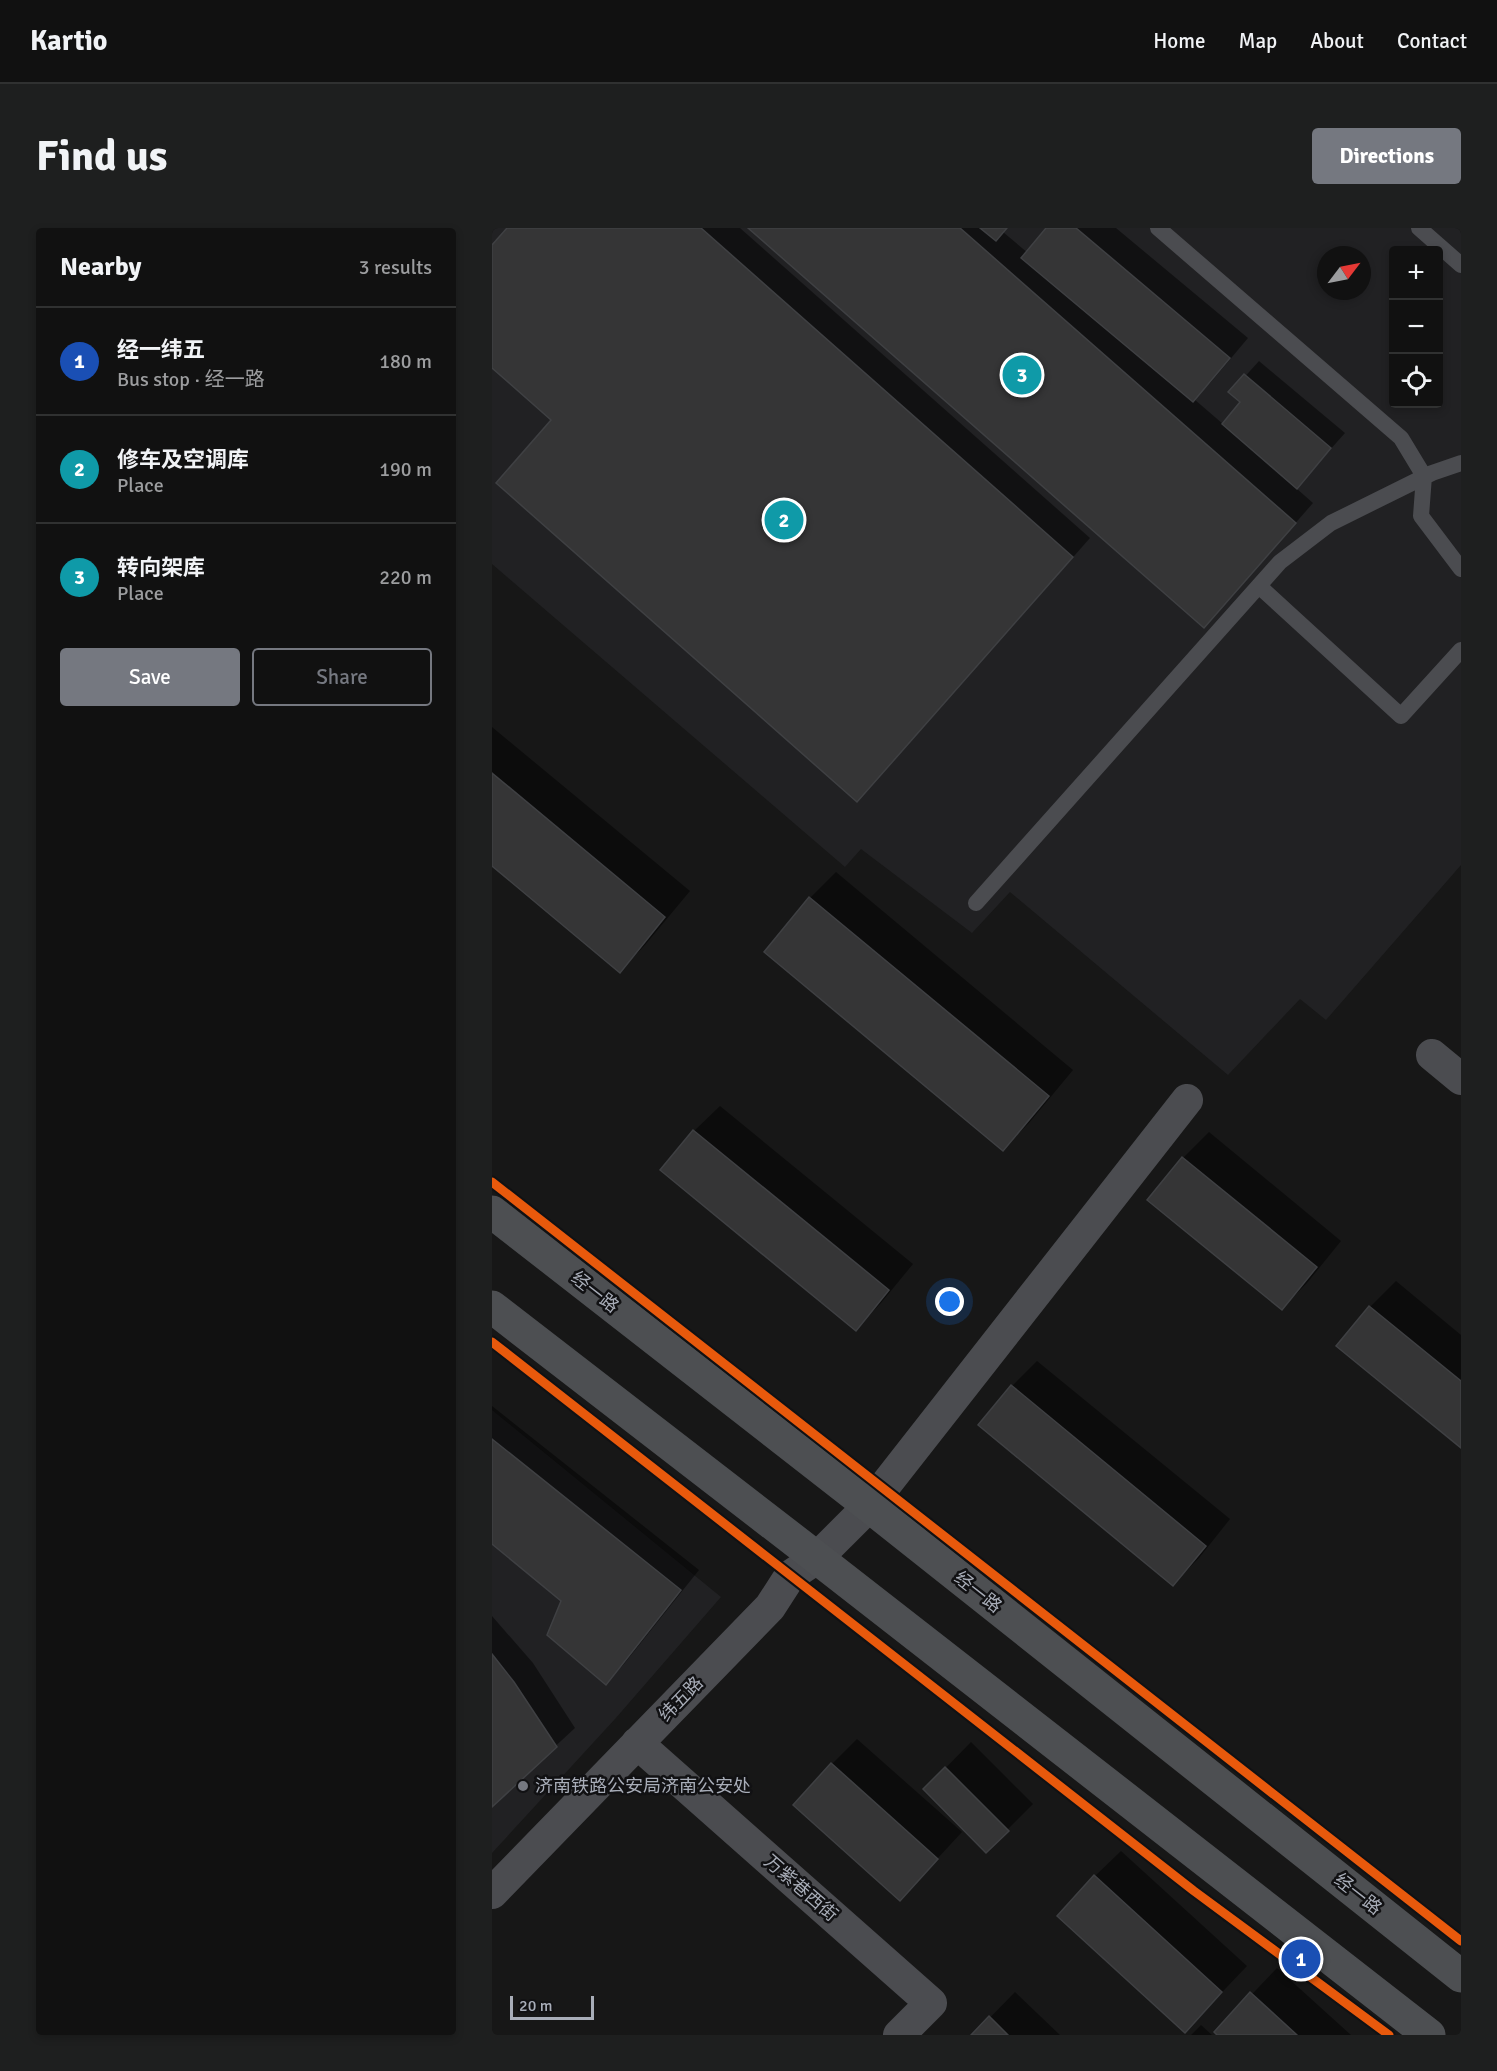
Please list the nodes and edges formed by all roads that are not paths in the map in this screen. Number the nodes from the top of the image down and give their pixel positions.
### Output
1 (1158, 228) edge
2 (1429, 231) edge
3 (1461, 265) edge
4 (1461, 463) edge
5 (1424, 476) junction
6 (1461, 569) edge
7 (1259, 586) junction
8 (1461, 650) edge
9 (975, 903) dead end
10 (1432, 1055) dead end
11 (1461, 1079) edge
12 (1186, 1100) dead end
13 (492, 1212) edge
14 (492, 1307) edge
15 (868, 1506) junction
16 (817, 1558) junction
17 (637, 1743) junction
18 (492, 1893) edge
19 (1461, 1976) edge
20 (899, 2035) edge
21 (1429, 2035) edge

1 - 5 lane
2 - 3 lane
4 - 5 lane
5 - 6 lane
5 - 7 lane
7 - 8 lane
7 - 9 lane
10 - 11 street
12 - 15 street, 纬五路
13 - 15 main road, 经一路
14 - 16 main road
15 - 16 street, 纬五路
15 - 19 main road, 经一路
16 - 17 street, 纬五路
16 - 21 main road
17 - 18 street, 纬五路
17 - 20 street, 万紫巷西街

